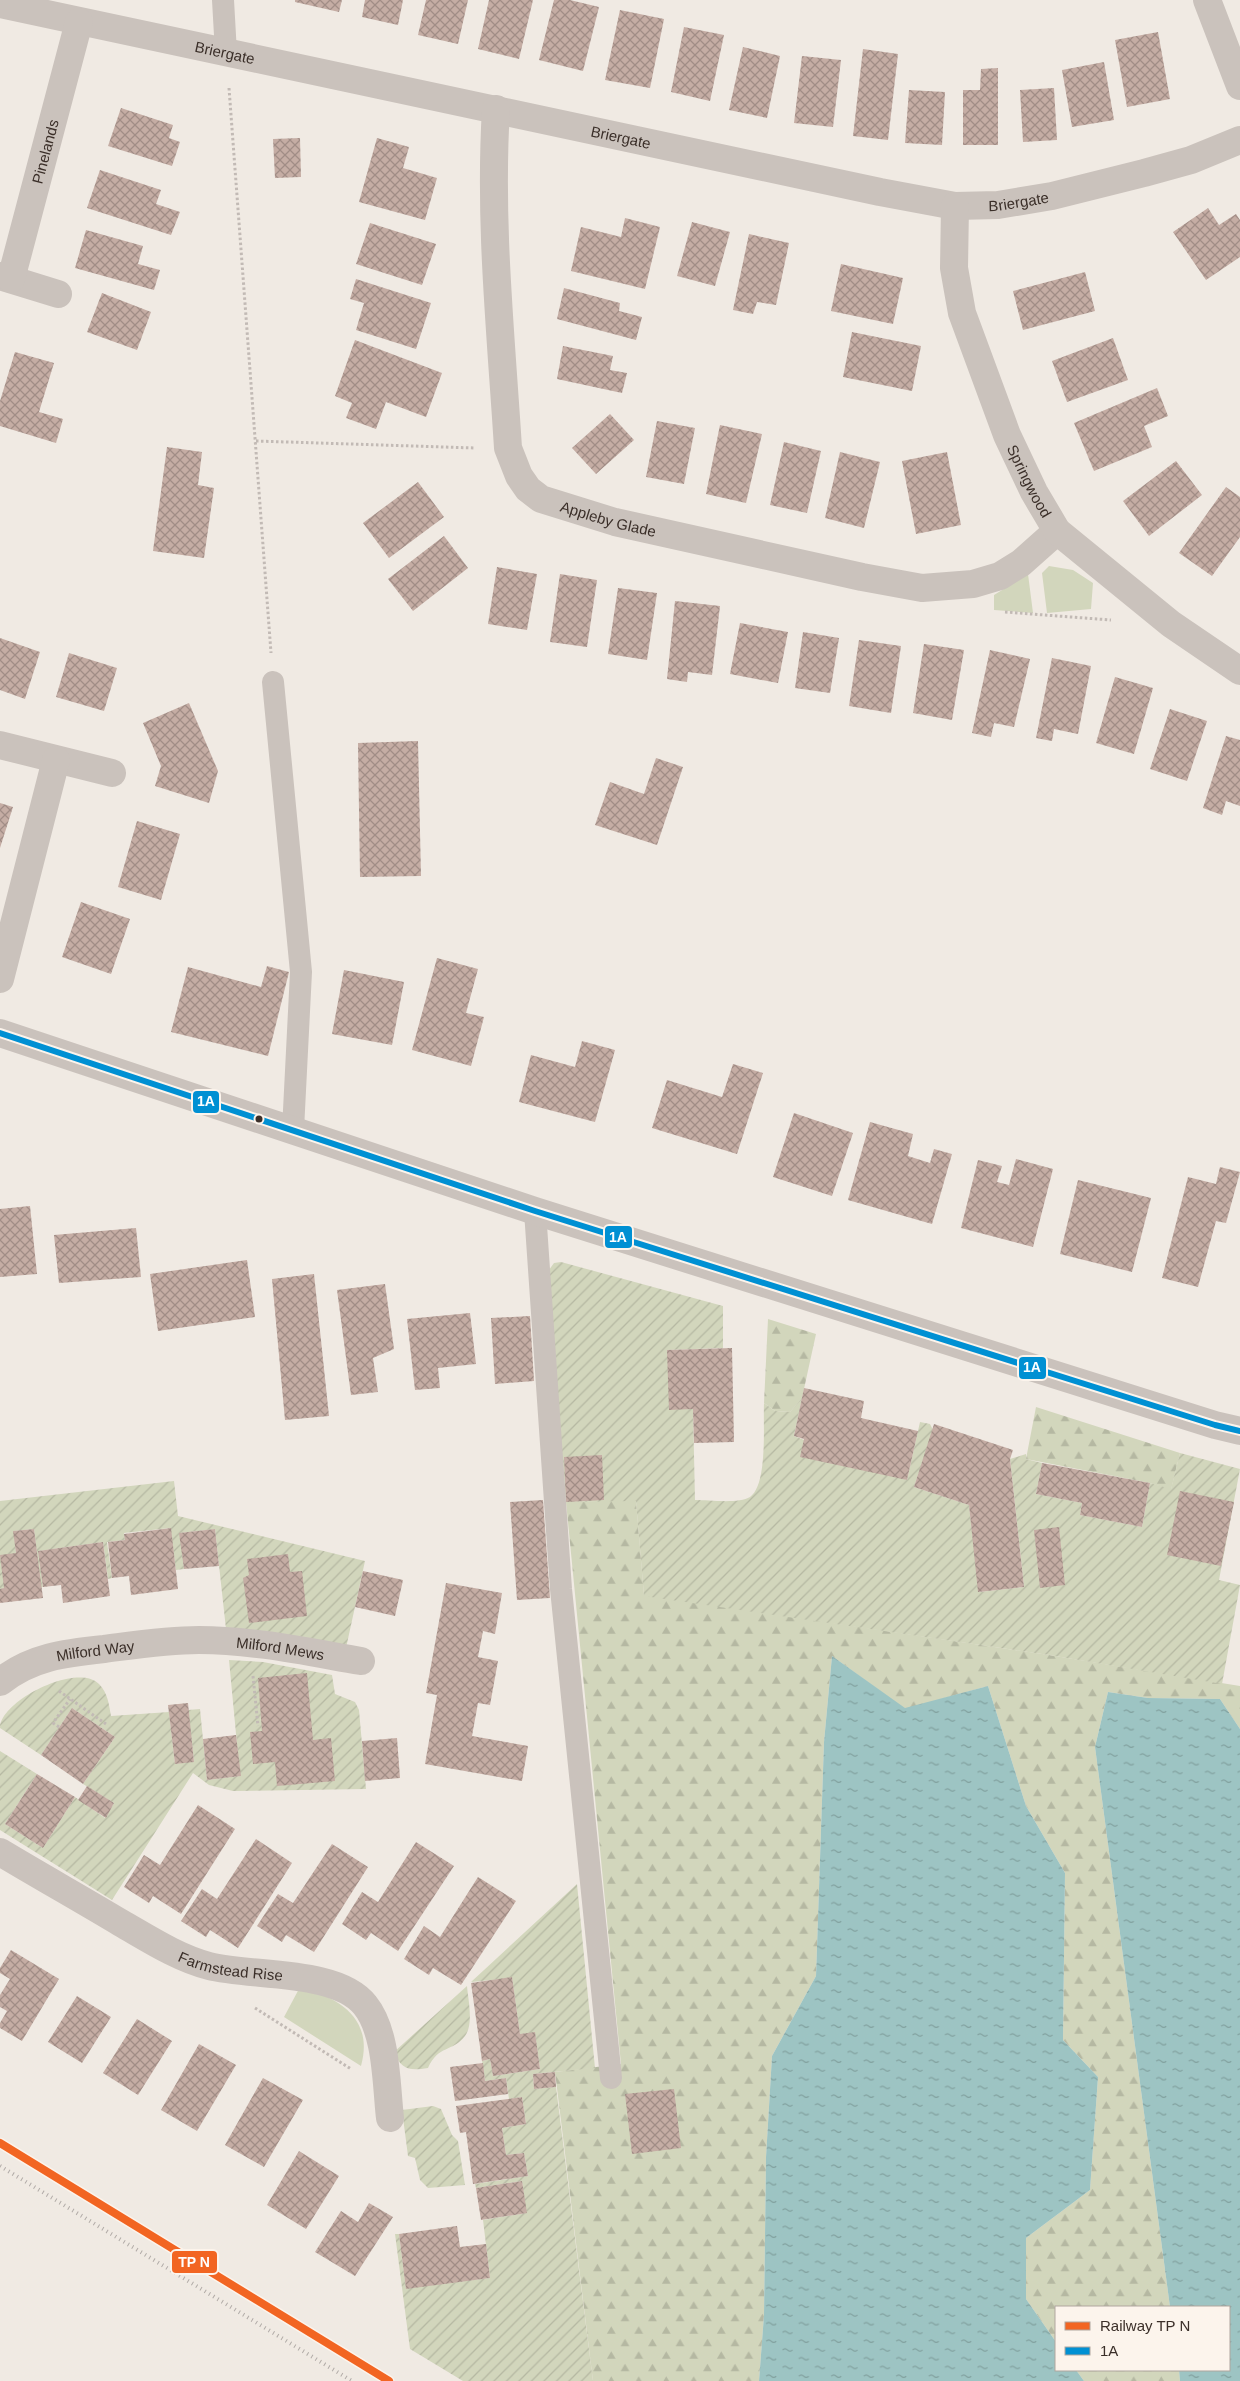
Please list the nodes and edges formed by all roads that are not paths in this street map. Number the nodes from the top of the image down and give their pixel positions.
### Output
1 (223, 0) edge
2 (1207, 0) edge
3 (0, 4) edge
4 (79, 22) junction
5 (226, 53) junction
6 (1240, 86) edge
7 (496, 109) junction
8 (1240, 140) edge
9 (955, 206) junction
10 (5, 277) edge
11 (58, 294) dead end
12 (1057, 531) junction
13 (1240, 671) edge
14 (273, 682) road end
15 (0, 744) edge
16 (56, 760) junction
17 (112, 773) dead end
18 (0, 979) edge
19 (0, 1033) edge
20 (293, 1130) junction
21 (535, 1211) junction
22 (1240, 1430) edge
23 (198, 1640) joint
24 (361, 1661) dead end
25 (0, 1682) edge
26 (0, 1852) edge
27 (611, 2078) dead end
28 (390, 2118) dead end

1 - 5 lane
2 - 6 street
3 - 4 street, Briergate
4 - 5 street, Briergate
4 - 10 street, Pinelands
5 - 7 street, Briergate
7 - 9 street, Briergate
7 - 12 street, Appleby Glade
8 - 9 street, Briergate
9 - 12 street, Springwood
10 - 11 street, Pinelands
12 - 13 street, Springwood
14 - 20 lane
15 - 16 street
16 - 17 street
16 - 18 street
19 - 20 street
20 - 21 street
21 - 22 street
21 - 27 lane
23 - 24 street, Milford Mews
23 - 25 street, Milford Way
26 - 28 street, Farmstead Rise

